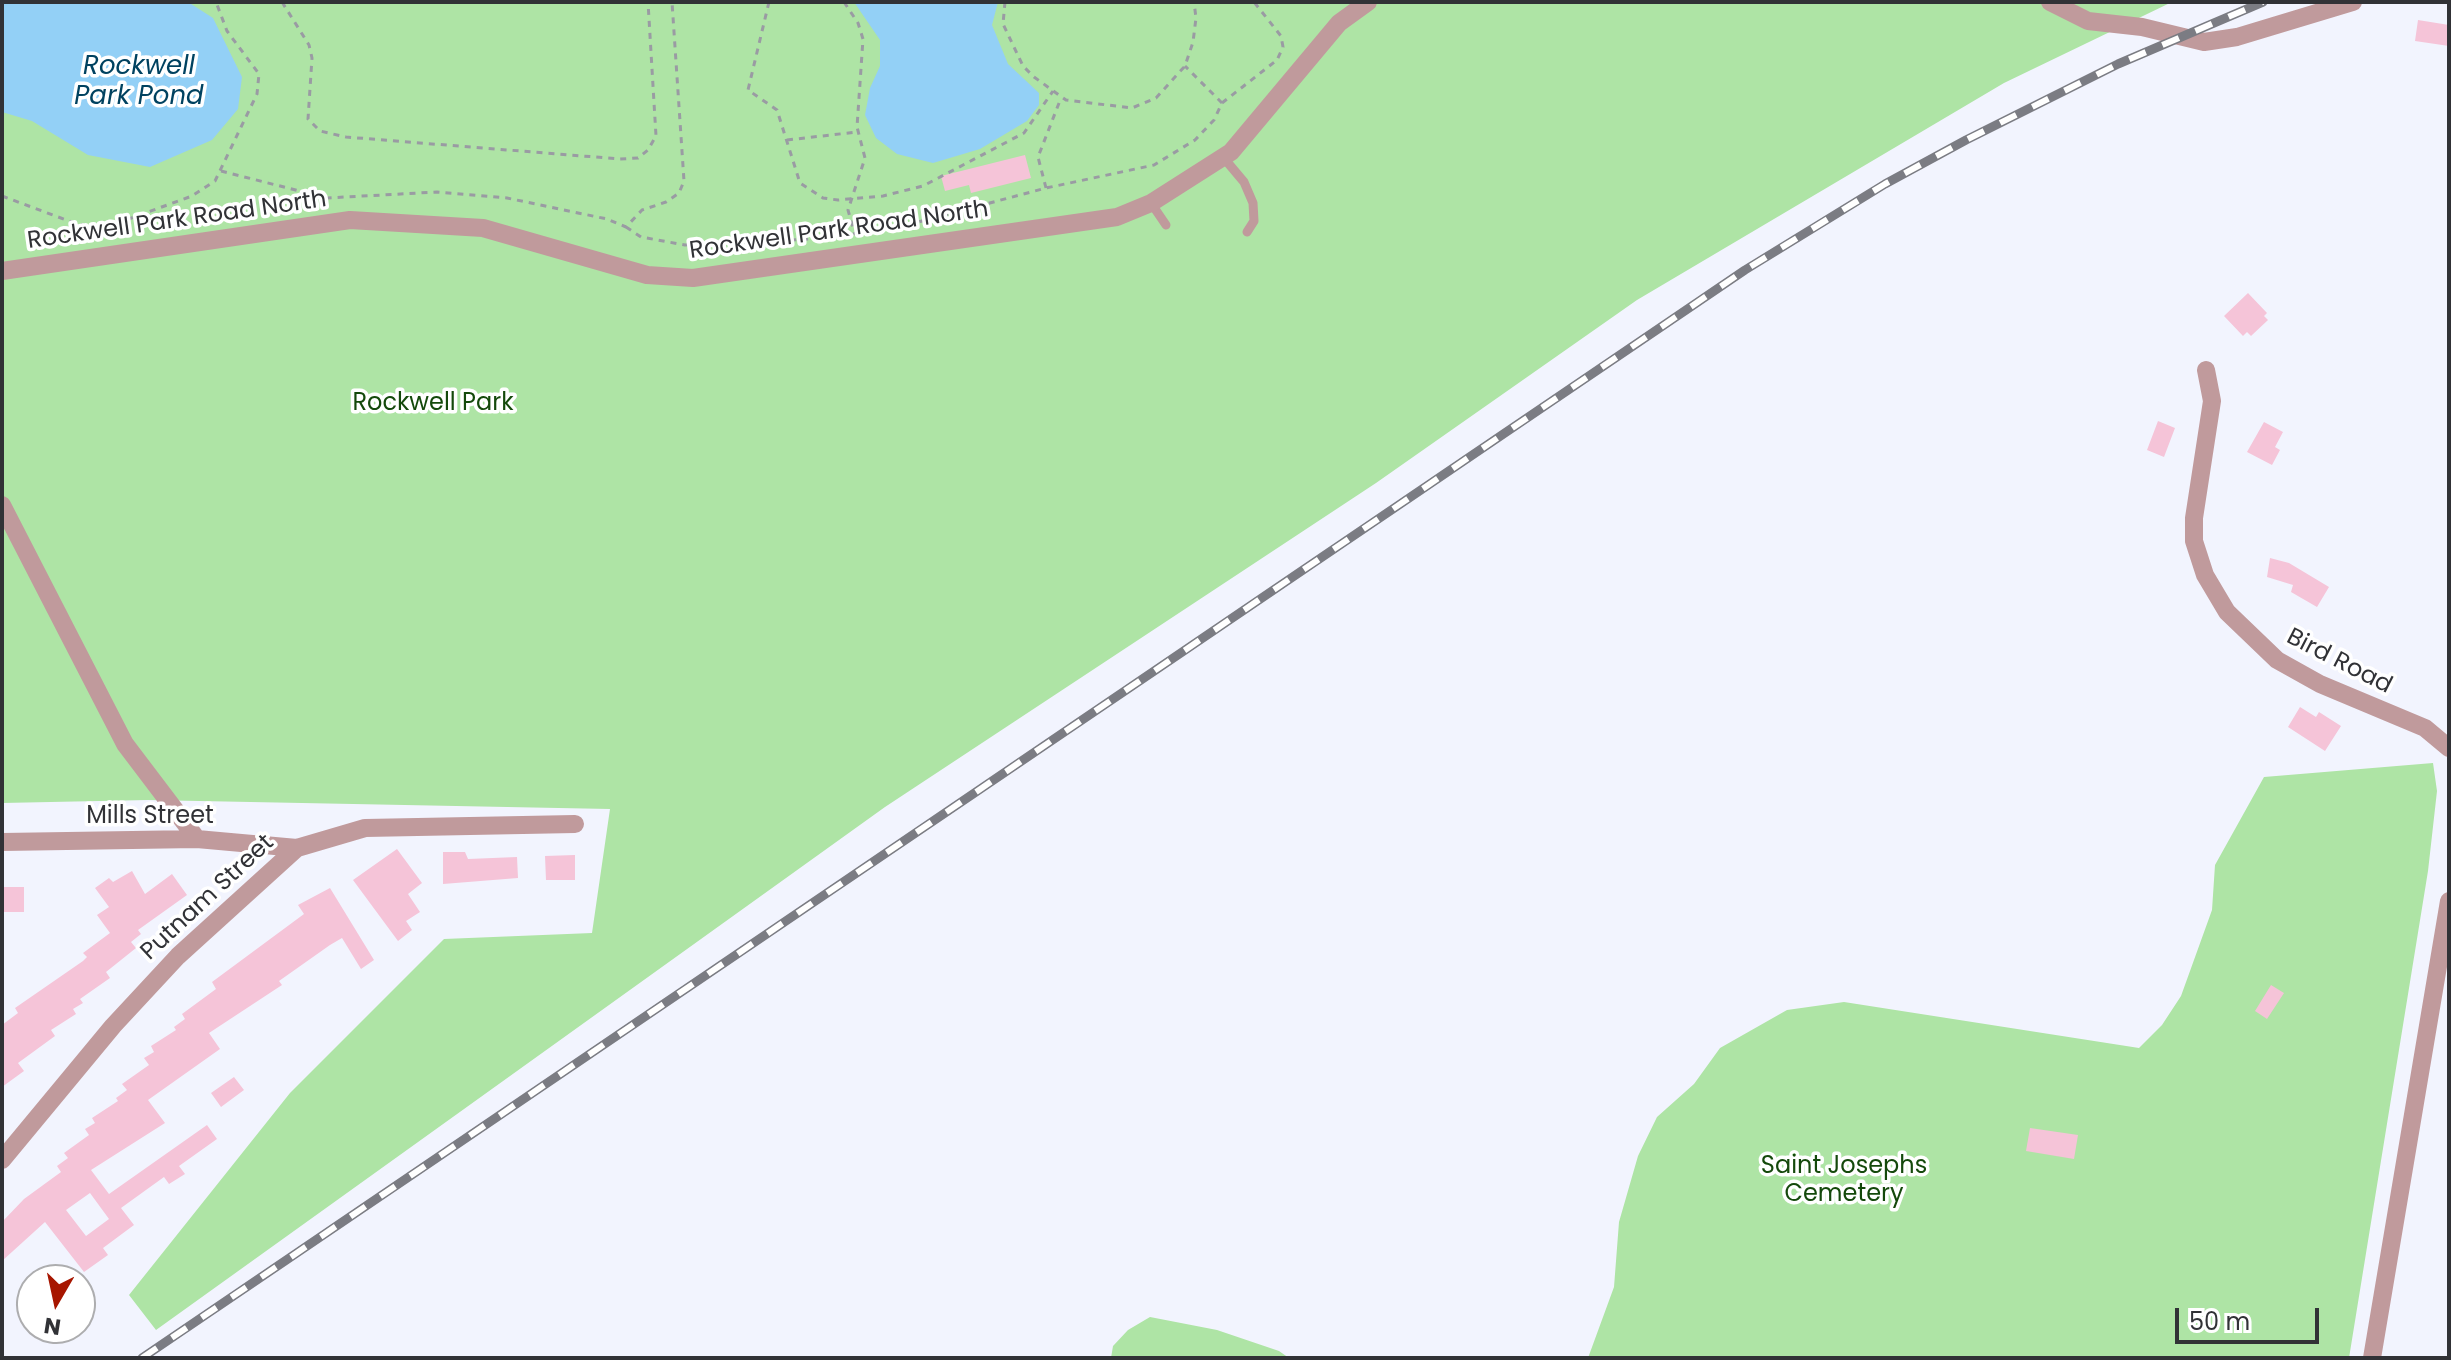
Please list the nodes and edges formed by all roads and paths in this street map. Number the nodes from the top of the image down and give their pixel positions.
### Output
1 (216, 2) edge
2 (282, 2) edge
3 (648, 2) edge
4 (672, 2) edge
5 (769, 2) edge
6 (844, 2) edge
7 (1005, 2) edge
8 (1194, 2) edge
9 (1254, 2) edge
10 (1368, 2) edge
11 (2050, 2) edge
12 (2353, 2) edge
13 (1185, 66) junction
14 (1053, 91) junction
15 (1062, 97) junction
16 (1222, 103) junction
17 (857, 132) junction
18 (787, 140) junction
19 (1223, 157) junction
20 (221, 171) junction
21 (1046, 188) junction
22 (2, 196) edge
23 (848, 200) junction
24 (1151, 203) junction
25 (1166, 225) dead end
26 (626, 227) junction
27 (886, 231) dead end
28 (1247, 232) dead end
29 (2, 271) edge
30 (2206, 370) dead end
31 (2, 505) edge
32 (2449, 748) edge
33 (575, 824) dead end
34 (197, 839) junction
35 (2, 842) edge
36 (297, 848) junction
37 (2449, 901) edge
38 (2, 1160) edge
39 (2372, 1358) edge

1 - 20 path
2 - 3 path
4 - 26 path
5 - 18 path
6 - 17 path
7 - 14 path
8 - 13 path
9 - 16 path
10 - 19 street, Rockwell Park Road North
11 - 12 street
13 - 15 path
13 - 16 path
14 - 15 path
14 - 23 path
15 - 21 path
16 - 21 path
17 - 18 path
17 - 23 path
18 - 23 path
19 - 24 street, Rockwell Park Road North
19 - 28 lane
20 - 22 path
20 - 26 path
21 - 27 path
23 - 26 path
24 - 25 lane
24 - 29 street, Rockwell Park Road North
30 - 32 street, Bird Road
31 - 34 street
33 - 36 street, Putnam Street
34 - 35 street, Mills Street
34 - 36 street, Mills Street
36 - 38 street, Putnam Street
37 - 39 street

